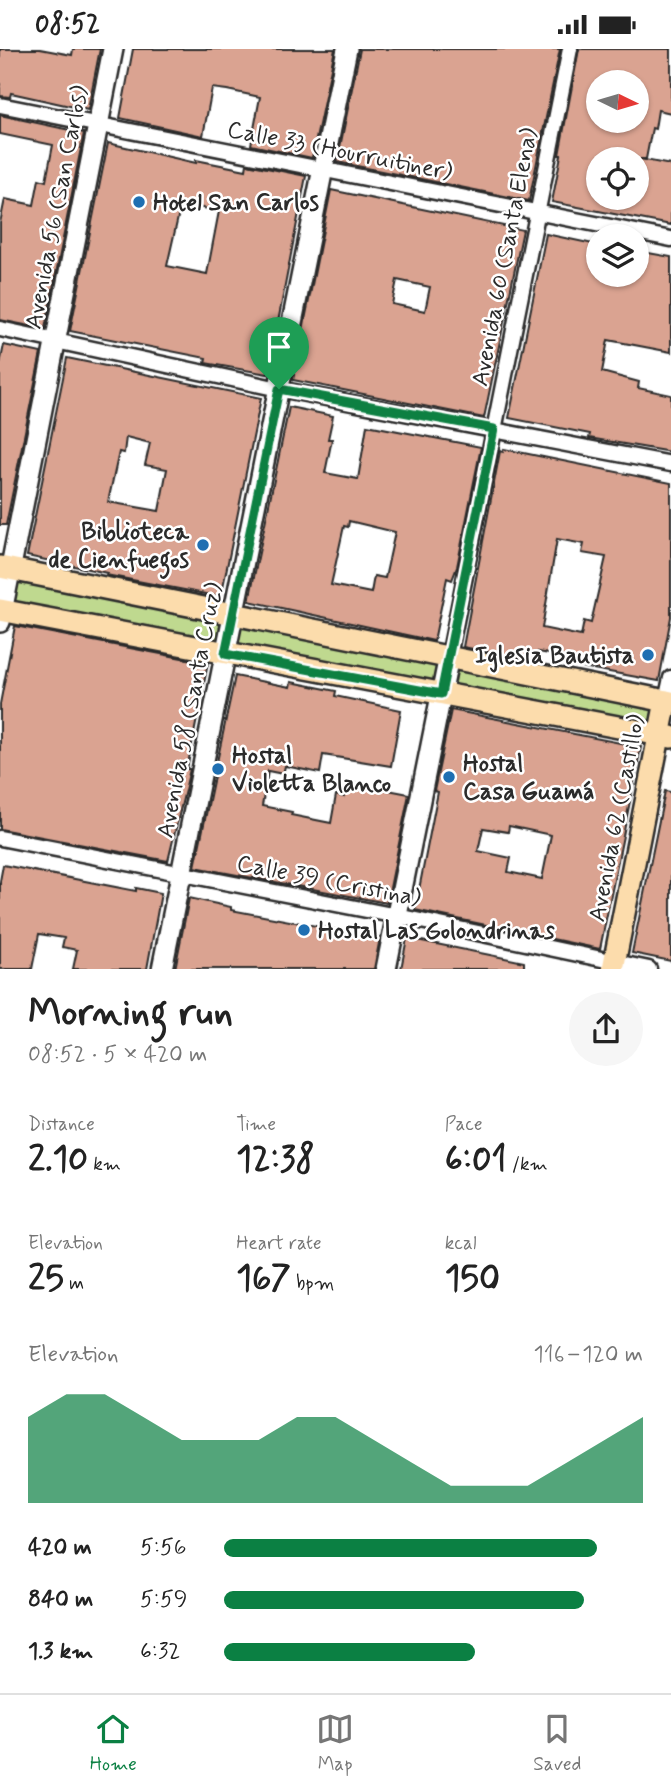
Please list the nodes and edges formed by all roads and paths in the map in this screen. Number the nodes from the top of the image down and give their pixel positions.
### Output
1 (113, 49) edge
2 (347, 49) edge
3 (570, 49) edge
4 (0, 106) edge
5 (97, 125) junction
6 (323, 170) junction
7 (537, 213) junction
8 (671, 239) edge
9 (0, 329) edge
10 (54, 339) junction
11 (279, 389) junction
12 (494, 429) junction
13 (671, 464) edge
14 (5, 568) edge
15 (1, 614) edge
16 (233, 615) junction
17 (225, 654) junction
18 (449, 656) junction
19 (671, 678) edge
20 (441, 694) junction
21 (669, 701) edge
22 (665, 736) edge
23 (0, 838) edge
24 (181, 874) junction
25 (397, 916) junction
26 (613, 965) edge
27 (162, 968) edge
28 (386, 968) edge
29 (649, 968) edge

1 - 5 main road, Avenida 56 (San Carlos)
2 - 6 main road, Avenida 58 (Santa Cruz)
3 - 7 street, Avenida 60 (Santa Elena)
4 - 5 street, Calle 33 (Hourruitiner)
5 - 6 street, Calle 33 (Hourruitiner)
5 - 10 main road, Avenida 56 (San Carlos)
6 - 7 street, Calle 33 (Hourruitiner)
6 - 11 main road, Avenida 58 (Santa Cruz)
7 - 8 street, Calle 33 (Hourruitiner)
7 - 12 street, Avenida 60 (Santa Elena)
9 - 10 street
10 - 11 street
10 - 14 main road, Avenida 56 (San Carlos)
11 - 12 street
11 - 16 main road, Avenida 58 (Santa Cruz)
12 - 13 street
12 - 18 street, Avenida 60 (Santa Elena)
14 - 15 main road, Avenida 56 (San Carlos)
14 - 16 main road
15 - 17 main road
16 - 17 main road, Avenida 58 (Santa Cruz)
16 - 18 main road
17 - 20 main road
17 - 24 main road, Avenida 58 (Santa Cruz)
18 - 20 main road, Avenida 60 (Santa Elena)
18 - 21 main road
19 - 21 street, Avenida 62 (Castillo)
20 - 22 main road
20 - 25 main road, Avenida 60 (Santa Elena)
21 - 22 main road, Avenida 62 (Castillo)
22 - 26 main road, Avenida 62 (Castillo)
23 - 24 street, Calle 39 (Cristina)
24 - 25 street, Calle 39 (Cristina)
24 - 27 main road, Avenida 58 (Santa Cruz)
25 - 26 street, Calle 39 (Cristina)
25 - 28 main road, Avenida 60 (Santa Elena)
26 - 29 street, Calle 39 (Cristina)

